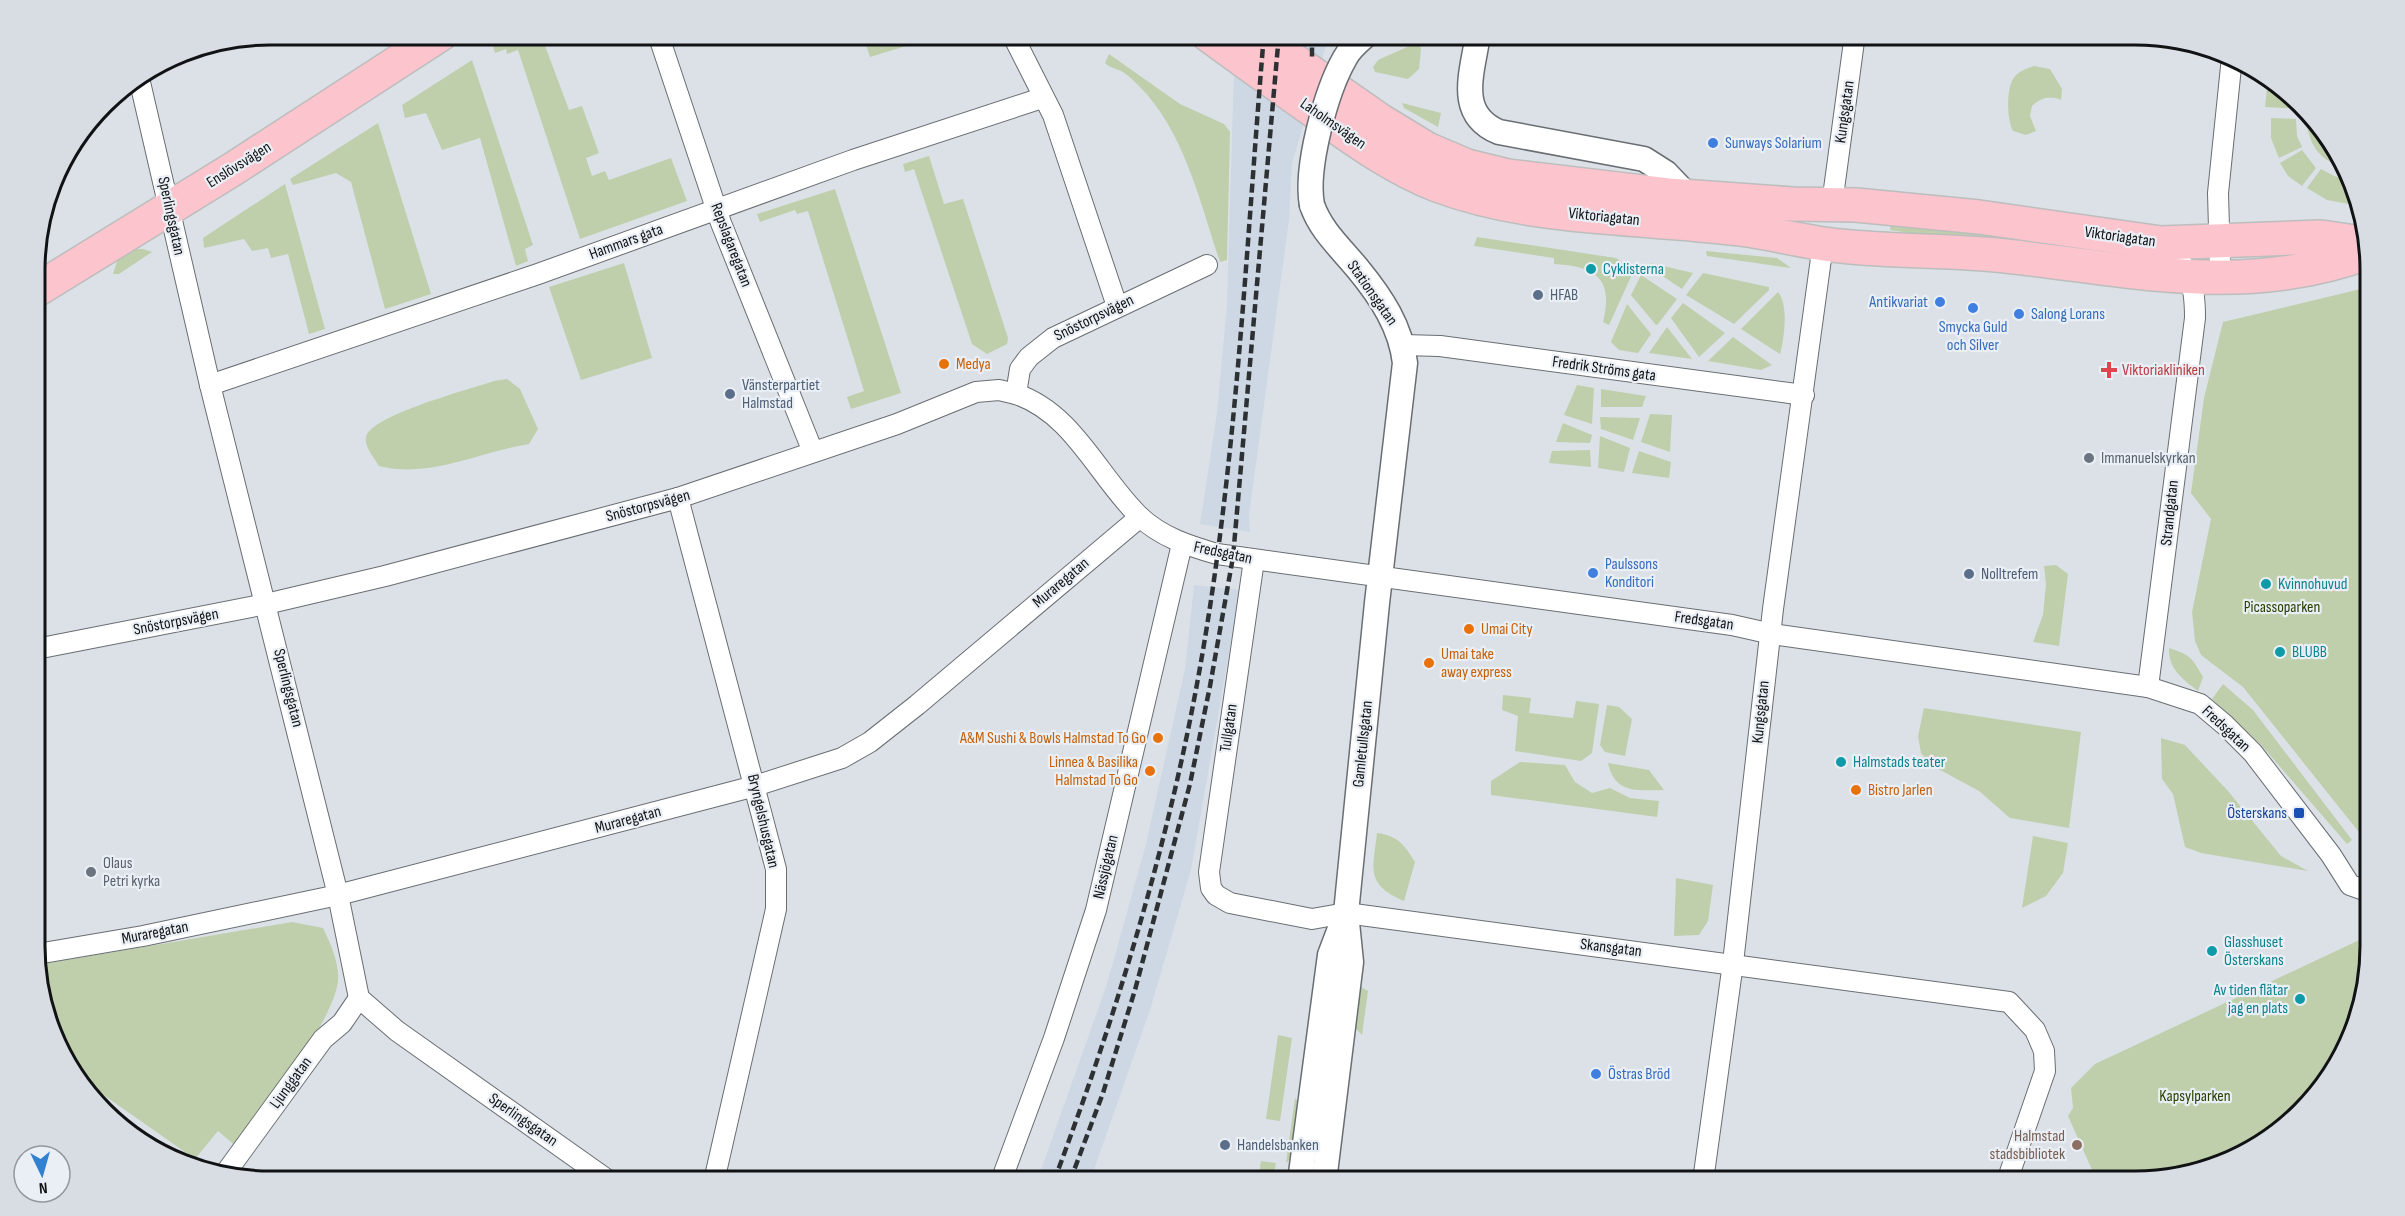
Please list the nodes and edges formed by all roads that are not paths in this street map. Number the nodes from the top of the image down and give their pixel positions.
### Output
1 (424, 45) edge
2 (662, 45) edge
3 (1018, 45) edge
4 (1222, 45) edge
5 (1272, 45) edge
6 (1357, 45) edge
7 (1477, 45) edge
8 (1854, 45) edge
9 (2231, 67) edge
10 (141, 86) edge
11 (1042, 98) junction
12 (1468, 181) junction
13 (1834, 189) junction
14 (1688, 196) junction
15 (169, 209) junction
16 (716, 209) junction
17 (1735, 214) junction
18 (1979, 218) junction
19 (2358, 243) edge
20 (1823, 244) junction
21 (1970, 252) junction
22 (2360, 254) edge
23 (1207, 265) dead end
24 (2215, 265) junction
25 (45, 285) edge
26 (1117, 306) junction
27 (1403, 345) junction
28 (210, 384) junction
29 (1016, 394) junction
30 (1804, 395) junction
31 (813, 452) junction
32 (678, 498) junction
33 (1140, 517) junction
34 (1182, 544) junction
35 (1254, 560) junction
36 (1380, 575) junction
37 (266, 604) junction
38 (1772, 634) junction
39 (45, 647) edge
40 (2148, 687) junction
41 (755, 786) junction
42 (2360, 889) edge
43 (338, 895) junction
44 (1216, 895) joint
45 (1346, 913) junction
46 (45, 952) edge
47 (1733, 963) junction
48 (359, 998) junction
49 (230, 1168) edge
50 (595, 1171) edge
51 (716, 1171) edge
52 (1005, 1171) edge
53 (1301, 1171) edge
54 (1325, 1171) edge
55 (1704, 1171) edge
56 (2010, 1171) edge

1 - 15 highway, Enslövsvägen
2 - 16 street, Repslagaregatan
3 - 11 street
4 - 12 highway, Laholmsvägen
5 - 12 highway, Laholmsvägen
6 - 27 street, Stationsgatan, bridge
7 - 14 street
8 - 13 street, Kungsgatan
9 - 24 street, Strandgatan
10 - 15 street, Sperlingsgatan
11 - 16 street, Hammars gata
11 - 26 street
12 - 14 highway, Viktoriagatan
12 - 17 highway, Viktoriagatan
13 - 17 highway, Viktoriagatan
13 - 18 highway, Viktoriagatan
14 - 17 highway, Viktoriagatan
15 - 25 highway, Enslövsvägen
15 - 28 street, Sperlingsgatan
16 - 28 street, Hammars gata
16 - 31 street, Repslagaregatan
17 - 18 highway, Viktoriagatan
17 - 20 highway, Viktoriagatan
17 - 21 highway, Viktoriagatan
18 - 24 highway, Viktoriagatan
19 - 24 highway, Viktoriagatan
20 - 21 highway, Viktoriagatan
20 - 30 street, Kungsgatan
21 - 24 highway, Viktoriagatan
22 - 24 highway, Viktoriagatan
23 - 26 street, Snöstorpsvägen
24 - 40 street, Strandgatan
26 - 29 street, Snöstorpsvägen
27 - 30 street, Fredrik Ströms gata
27 - 36 street, Stationsgatan
28 - 37 street, Sperlingsgatan
29 - 31 street, Snöstorpsvägen
29 - 33 street, Fredsgatan
30 - 38 street, Kungsgatan
31 - 32 street, Snöstorpsvägen
32 - 37 street, Snöstorpsvägen
32 - 41 street, Bryngelshusgatan
33 - 34 street, Fredsgatan
33 - 41 street, Muraregatan
34 - 35 street, Fredsgatan
34 - 52 street, Nässjögatan
35 - 36 street, Fredsgatan
35 - 44 street, Tullgatan
36 - 38 street, Fredsgatan
36 - 45 street, Gamletullsgatan
37 - 39 street, Snöstorpsvägen
37 - 43 street, Sperlingsgatan
38 - 40 street, Fredsgatan
38 - 47 street, Kungsgatan
40 - 42 street, Fredsgatan
41 - 43 street, Muraregatan
41 - 51 street, Bryngelshusgatan
43 - 46 street, Muraregatan
43 - 48 street, Sperlingsgatan
44 - 45 street, Skansgatan
45 - 47 street, Skansgatan
45 - 53 street, Gamletullsgatan
45 - 54 street, Gamletullsgatan
47 - 55 street, Kungsgatan
47 - 56 street, Skansgatan
48 - 49 street, Ljunggatan
48 - 50 street, Sperlingsgatan

